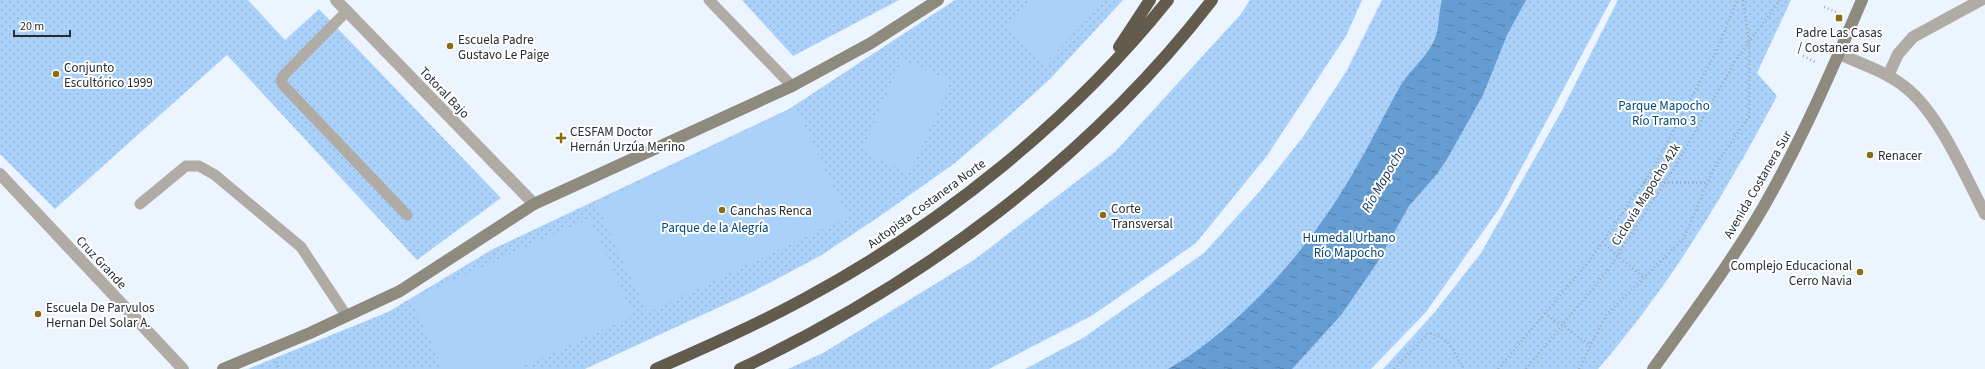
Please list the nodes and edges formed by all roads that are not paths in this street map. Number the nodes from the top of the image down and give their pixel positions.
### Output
1 (336, 0) edge
2 (710, 0) edge
3 (937, 0) edge
4 (1150, 0) edge
5 (1168, 0) edge
6 (1212, 0) edge
7 (1862, 0) edge
8 (1981, 0) edge
9 (347, 11) junction
10 (1840, 54) junction
11 (1104, 72) junction
12 (1888, 76) junction
13 (792, 86) junction
14 (0, 174) edge
15 (140, 204) dead end
16 (534, 204) junction
17 (1985, 214) edge
18 (408, 215) dead end
19 (346, 315) junction
20 (183, 369) edge
21 (223, 369) edge
22 (656, 369) edge
23 (740, 369) edge
24 (1653, 369) edge

1 - 9 street, Totoral Bajo
2 - 13 lane
3 - 13 street
4 - 11 highway
5 - 11 highway, Autopista Costanera Norte
6 - 23 highway
7 - 10 street, Avenida Costanera Sur
8 - 12 street
9 - 16 street, Totoral Bajo
9 - 18 lane
10 - 12 street
10 - 24 street, Avenida Costanera Sur
11 - 22 highway, Autopista Costanera Norte
12 - 17 street
13 - 16 street
14 - 20 street, Cruz Grande
15 - 19 lane
16 - 19 street
19 - 21 street

